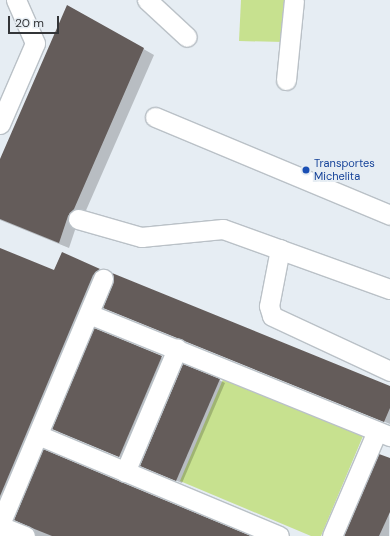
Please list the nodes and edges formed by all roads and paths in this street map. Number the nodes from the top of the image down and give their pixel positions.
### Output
1 (16, 0) edge
2 (147, 0) edge
3 (294, 0) edge
4 (187, 37) dead end
5 (286, 80) dead end
6 (155, 117) dead end
7 (0, 124) edge
8 (390, 215) edge
9 (78, 219) dead end
10 (280, 248) junction
11 (104, 279) dead end
12 (390, 289) edge
13 (89, 314) junction
14 (176, 349) junction
15 (390, 371) edge
16 (384, 433) edge
17 (38, 435) junction
18 (125, 472) junction
19 (0, 525) edge
20 (25, 536) edge
21 (279, 536) edge
22 (332, 536) edge

1 - 7 street
2 - 4 street
3 - 5 street
6 - 8 street
9 - 10 street
10 - 12 street
10 - 15 street
11 - 13 street
13 - 14 street
13 - 17 street
14 - 16 street
14 - 18 street
16 - 22 street
17 - 18 street
17 - 19 street
18 - 21 street
19 - 20 street

